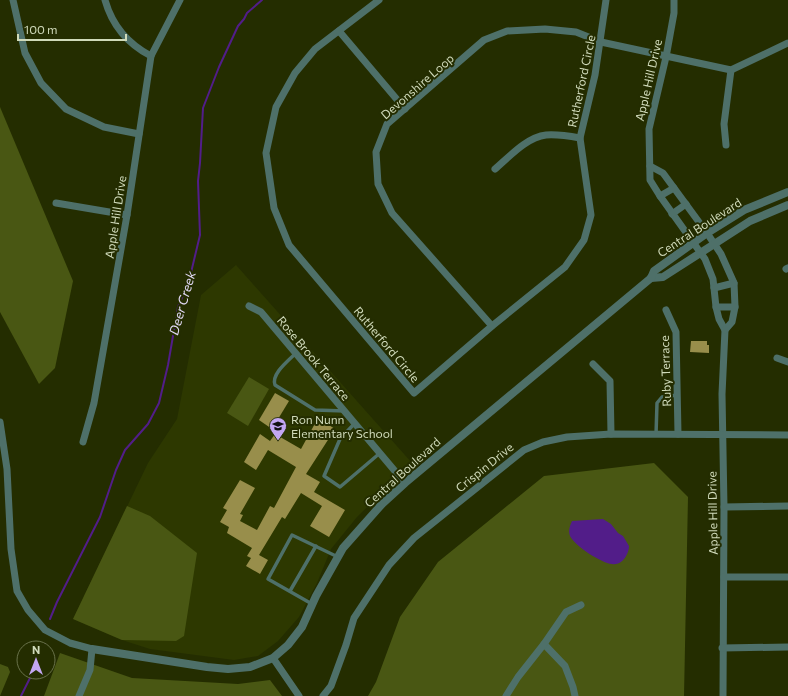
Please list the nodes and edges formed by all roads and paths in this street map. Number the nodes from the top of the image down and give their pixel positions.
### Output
1 (13, 0) edge
2 (105, 0) edge
3 (180, 0) edge
4 (379, 0) edge
5 (606, 0) edge
6 (674, 0) edge
7 (339, 31) junction
8 (601, 42) junction
9 (788, 43) edge
10 (151, 56) junction
11 (666, 57) junction
12 (732, 70) junction
13 (405, 109) junction
14 (139, 134) junction
15 (580, 138) junction
16 (726, 145) dead end
17 (650, 166) junction
18 (495, 169) dead end
19 (674, 188) junction
20 (788, 192) edge
21 (660, 196) junction
22 (56, 203) dead end
23 (686, 204) junction
24 (788, 205) edge
25 (672, 214) junction
26 (127, 215) junction
27 (707, 233) junction
28 (693, 243) junction
29 (714, 244) junction
30 (700, 253) junction
31 (651, 278) junction
32 (734, 283) junction
33 (714, 288) junction
34 (249, 306) dead end
35 (735, 306) junction
36 (716, 307) junction
37 (666, 310) dead end
38 (492, 326) junction
39 (725, 330) junction
40 (296, 353) junction
41 (777, 358) dead end
42 (788, 362) edge
43 (594, 364) dead end
44 (678, 395) junction
45 (345, 411) junction
46 (0, 422) edge
47 (355, 423) junction
48 (611, 434) junction
49 (678, 434) junction
50 (722, 434) junction
51 (656, 435) junction
52 (788, 435) edge
53 (83, 442) dead end
54 (380, 453) junction
55 (406, 483) junction
56 (788, 506) edge
57 (724, 507) junction
58 (316, 546) junction
59 (338, 557) junction
60 (724, 577) junction
61 (788, 577) edge
62 (290, 591) junction
63 (312, 604) junction
64 (581, 604) dead end
65 (544, 644) junction
66 (788, 647) edge
67 (722, 648) junction
68 (92, 649) junction
69 (274, 658) junction
70 (79, 696) edge
71 (299, 696) edge
72 (324, 696) edge
73 (506, 696) edge
74 (575, 696) edge
75 (723, 696) edge

1 - 14 street
2 - 10 street
3 - 10 street, Apple Hill Drive
4 - 7 street, Rutherford Circle
5 - 8 street, Rutherford Circle
6 - 11 street, Apple Hill Drive
7 - 13 street
7 - 38 street, Rutherford Circle
8 - 11 street, Devonshire Loop
8 - 13 street, Devonshire Loop
8 - 15 street, Rutherford Circle
9 - 12 street
10 - 14 street, Apple Hill Drive
11 - 12 street, Devonshire Loop
11 - 17 street, Apple Hill Drive
12 - 16 street
13 - 38 street, Devonshire Loop
14 - 26 street, Apple Hill Drive
15 - 18 street
15 - 38 street, Rutherford Circle
17 - 19 street, Apple Hill Drive
17 - 21 street, Apple Hill Drive
19 - 21 street
19 - 23 street, Apple Hill Drive
20 - 27 street, Central Boulevard
21 - 25 street, Apple Hill Drive
22 - 26 street
23 - 25 street
23 - 27 street, Apple Hill Drive
24 - 29 street, Central Boulevard
25 - 28 street, Apple Hill Drive
26 - 53 street, Apple Hill Drive
27 - 28 street, Central Boulevard
27 - 29 street, Apple Hill Drive
28 - 30 street, Apple Hill Drive
28 - 31 street, Central Boulevard
29 - 30 street, Central Boulevard
29 - 32 street, Apple Hill Drive
30 - 31 street, Central Boulevard
30 - 33 street, Apple Hill Drive
31 - 55 street, Central Boulevard
32 - 33 street
32 - 35 street, Apple Hill Drive
33 - 36 street, Apple Hill Drive
34 - 40 street, Rose Brook Terrace
35 - 36 street
35 - 39 street, Apple Hill Drive
36 - 39 street, Apple Hill Drive
37 - 44 street, Ruby Terrace
39 - 50 street, Apple Hill Drive
40 - 45 street, Rose Brook Terrace
40 - 45 lane
41 - 42 street
43 - 48 street
44 - 49 street, Ruby Terrace
44 - 51 lane
45 - 47 street, Rose Brook Terrace
46 - 68 street
47 - 54 street, Rose Brook Terrace
47 - 54 lane
48 - 51 street, Crispin Drive
48 - 72 street, Crispin Drive
49 - 50 street, Crispin Drive
49 - 51 street, Crispin Drive
50 - 52 street, Crispin Drive
50 - 57 street, Apple Hill Drive
54 - 55 street, Rose Brook Terrace
55 - 59 street, Central Boulevard
56 - 57 street
57 - 60 street, Apple Hill Drive
58 - 59 lane
58 - 62 lane
58 - 62 lane
59 - 63 street, Central Boulevard
60 - 61 street
60 - 67 street, Apple Hill Drive
62 - 63 lane
63 - 69 street, Central Boulevard
64 - 65 street
65 - 73 street
65 - 74 street
66 - 67 street
67 - 75 street, Apple Hill Drive
68 - 69 street, Central Boulevard
68 - 70 street
69 - 71 street

